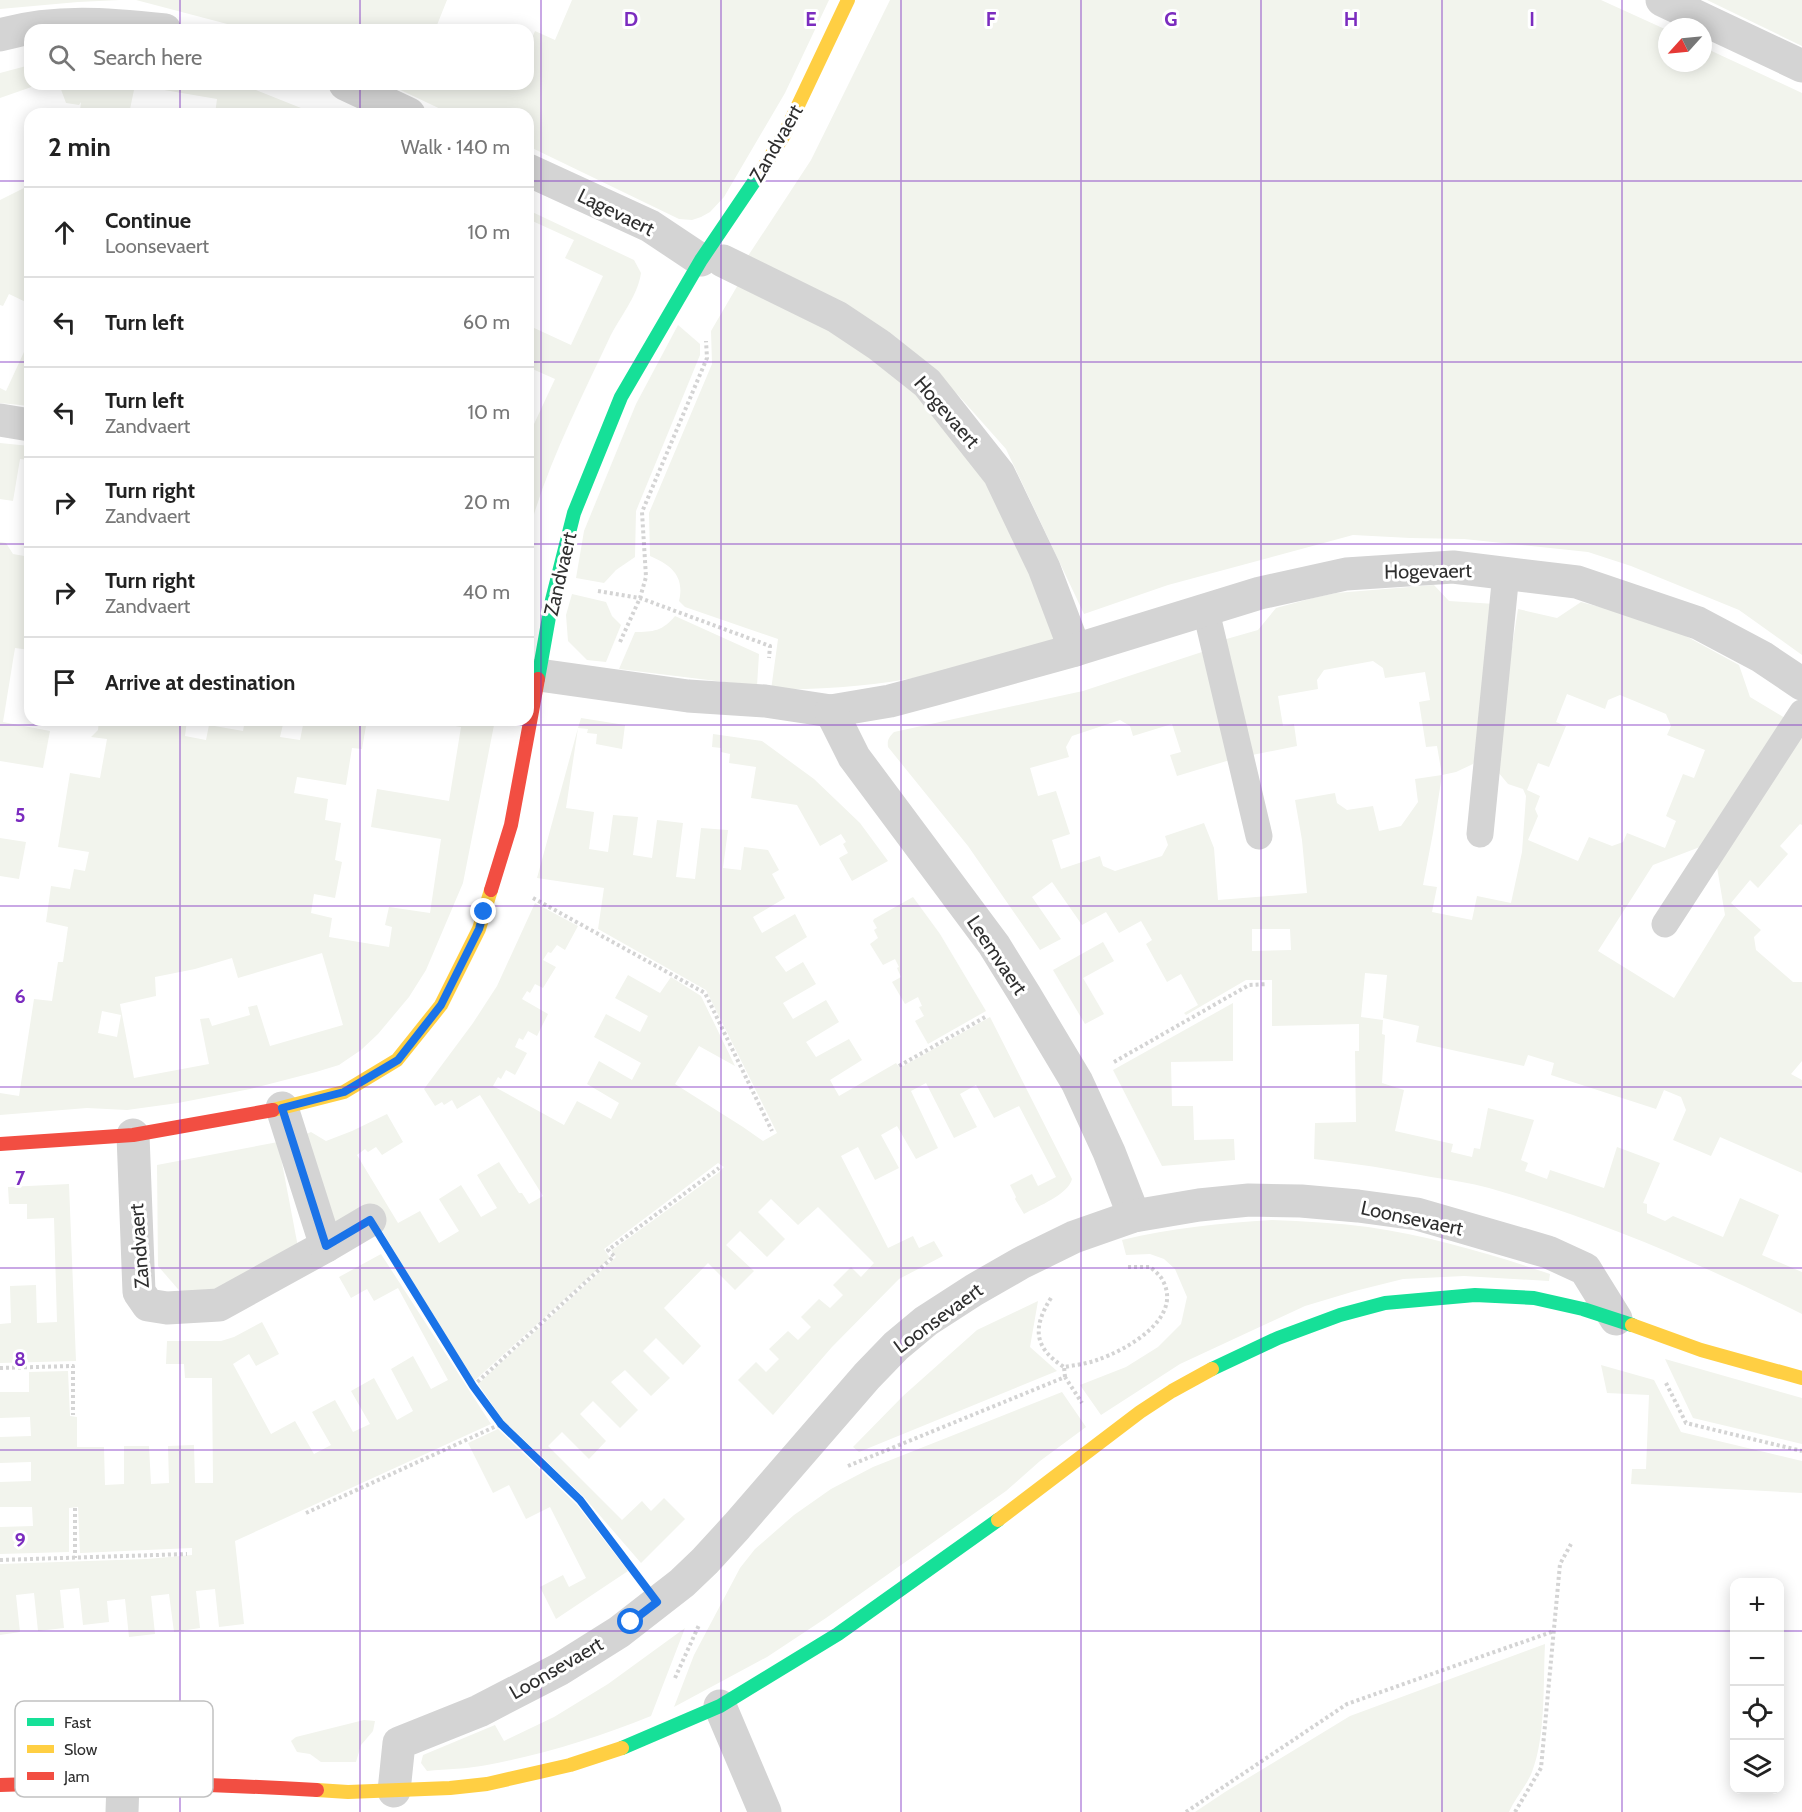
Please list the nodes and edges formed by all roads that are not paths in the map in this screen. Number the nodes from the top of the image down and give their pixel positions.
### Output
1 (848, 0) edge
2 (1662, 0) edge
3 (68, 24) edge
4 (115, 24) edge
5 (24, 28) edge
6 (0, 35) edge
7 (1802, 66) edge
8 (358, 90) edge
9 (396, 108) edge
10 (534, 173) edge
11 (712, 260) junction
12 (0, 420) edge
13 (24, 424) edge
14 (1506, 573) junction
15 (1206, 611) junction
16 (1076, 650) junction
17 (539, 675) junction
18 (1802, 684) edge
19 (534, 702) edge
20 (831, 711) junction
21 (1802, 713) edge
22 (529, 726) edge
23 (1480, 834) dead end
24 (1259, 836) dead end
25 (1665, 924) dead end
26 (282, 1108) junction
27 (134, 1135) junction
28 (0, 1144) edge
29 (1134, 1216) junction
30 (370, 1220) road end
31 (326, 1246) junction
32 (1616, 1318) junction
33 (1802, 1378) edge
34 (720, 1706) junction
35 (213, 1784) edge
36 (0, 1785) edge
37 (15, 1787) edge
38 (394, 1791) junction
39 (765, 1812) edge

1 - 11 street, Zandvaert
2 - 7 street
3 - 4 street
5 - 6 street
8 - 9 street
10 - 11 street, Lagevaert
11 - 16 street, Hogevaert
11 - 17 street, Zandvaert
12 - 13 street
14 - 15 street, Hogevaert
14 - 18 street, Hogevaert
14 - 23 lane
15 - 16 street, Hogevaert
15 - 24 lane
16 - 20 street, Hogevaert
17 - 19 street, Zandvaert
17 - 20 street, Hogevaert
20 - 29 street, Leemvaert
21 - 25 lane
22 - 26 street, Zandvaert
26 - 27 street, Zandvaert
26 - 31 street
27 - 28 street, Zandvaert
27 - 31 street, Zandvaert
29 - 32 street, Loonsevaert
29 - 38 street, Loonsevaert
30 - 31 street, Zandvaert
32 - 33 street
32 - 34 street
34 - 38 street
34 - 39 street
35 - 38 street
36 - 37 street

